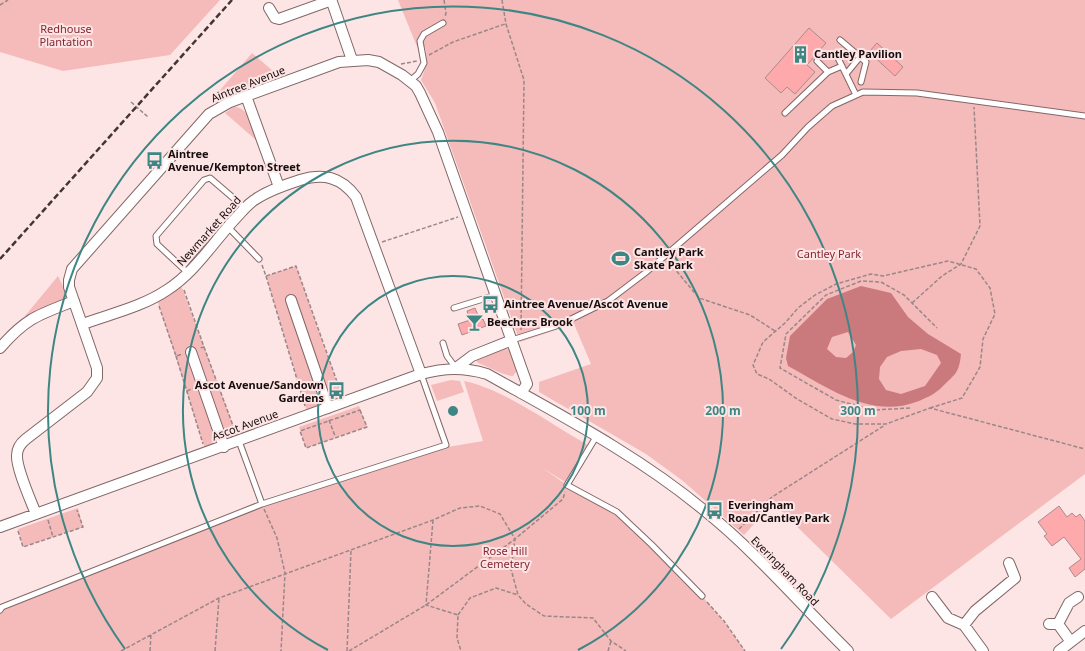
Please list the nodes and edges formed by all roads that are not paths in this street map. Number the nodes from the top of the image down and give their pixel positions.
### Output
1 (269, 8) dead end
2 (443, 23) road end
3 (840, 40) dead end
4 (860, 57) junction
5 (838, 58) dead end
6 (352, 60) junction
7 (817, 61) dead end
8 (842, 66) junction
9 (828, 72) junction
10 (846, 74) junction
11 (410, 81) junction
12 (861, 82) dead end
13 (856, 95) junction
14 (246, 96) junction
15 (785, 113) dead end
16 (1085, 116) edge
17 (279, 187) junction
18 (242, 205) junction
19 (228, 227) junction
20 (259, 259) road end
21 (185, 270) junction
22 (496, 295) junction
23 (291, 300) dead end
24 (74, 301) junction
25 (454, 308) dead end
26 (82, 324) junction
27 (517, 339) junction
28 (443, 343) dead end
29 (0, 348) edge
30 (191, 352) road end
31 (456, 368) junction
32 (420, 374) junction
33 (521, 393) junction
34 (326, 409) junction
35 (596, 437) junction
36 (239, 441) junction
37 (224, 447) junction
38 (262, 504) junction
39 (36, 514) junction
40 (0, 527) edge
41 (1009, 563) dead end
42 (702, 596) road end
43 (932, 597) dead end
44 (1078, 597) dead end
45 (0, 610) edge
46 (964, 625) junction
47 (1085, 631) edge
48 (1071, 642) junction
49 (848, 651) edge
50 (983, 651) edge
51 (1059, 651) edge

1 - 6 street
2 - 11 lane
3 - 4 lane
4 - 10 lane
4 - 12 lane
5 - 8 lane
6 - 11 street, Aintree Avenue
6 - 14 street, Aintree Avenue
7 - 9 lane
8 - 9 lane
8 - 10 lane
9 - 15 lane
10 - 13 lane
11 - 22 street, Aintree Avenue
13 - 16 lane
13 - 27 lane
14 - 17 street
14 - 24 street, Aintree Avenue
17 - 18 street, Newmarket Road
17 - 32 street, Newmarket Road
18 - 19 street, Newmarket Road
18 - 21 lane
18 - 21 lane
19 - 20 lane
19 - 21 street, Newmarket Road
21 - 26 street, Newmarket Road
22 - 25 lane
22 - 27 street, Aintree Avenue
23 - 34 street
24 - 26 street, Aintree Avenue
24 - 29 street
26 - 39 street, Aintree Avenue
27 - 31 street
27 - 33 street, Aintree Avenue
28 - 31 lane
30 - 37 street
31 - 32 street, Ascot Avenue
31 - 33 street, Ascot Avenue
32 - 34 street, Ascot Avenue
32 - 38 lane
33 - 35 street, Everingham Road
34 - 36 street, Ascot Avenue
35 - 42 lane
35 - 49 street, Everingham Road
36 - 37 street, Ascot Avenue
36 - 38 lane
37 - 39 street, Ascot Avenue
38 - 45 lane
39 - 40 street, Ascot Avenue
41 - 46 street
43 - 46 street
44 - 48 street
46 - 50 street
47 - 48 street
48 - 51 street

